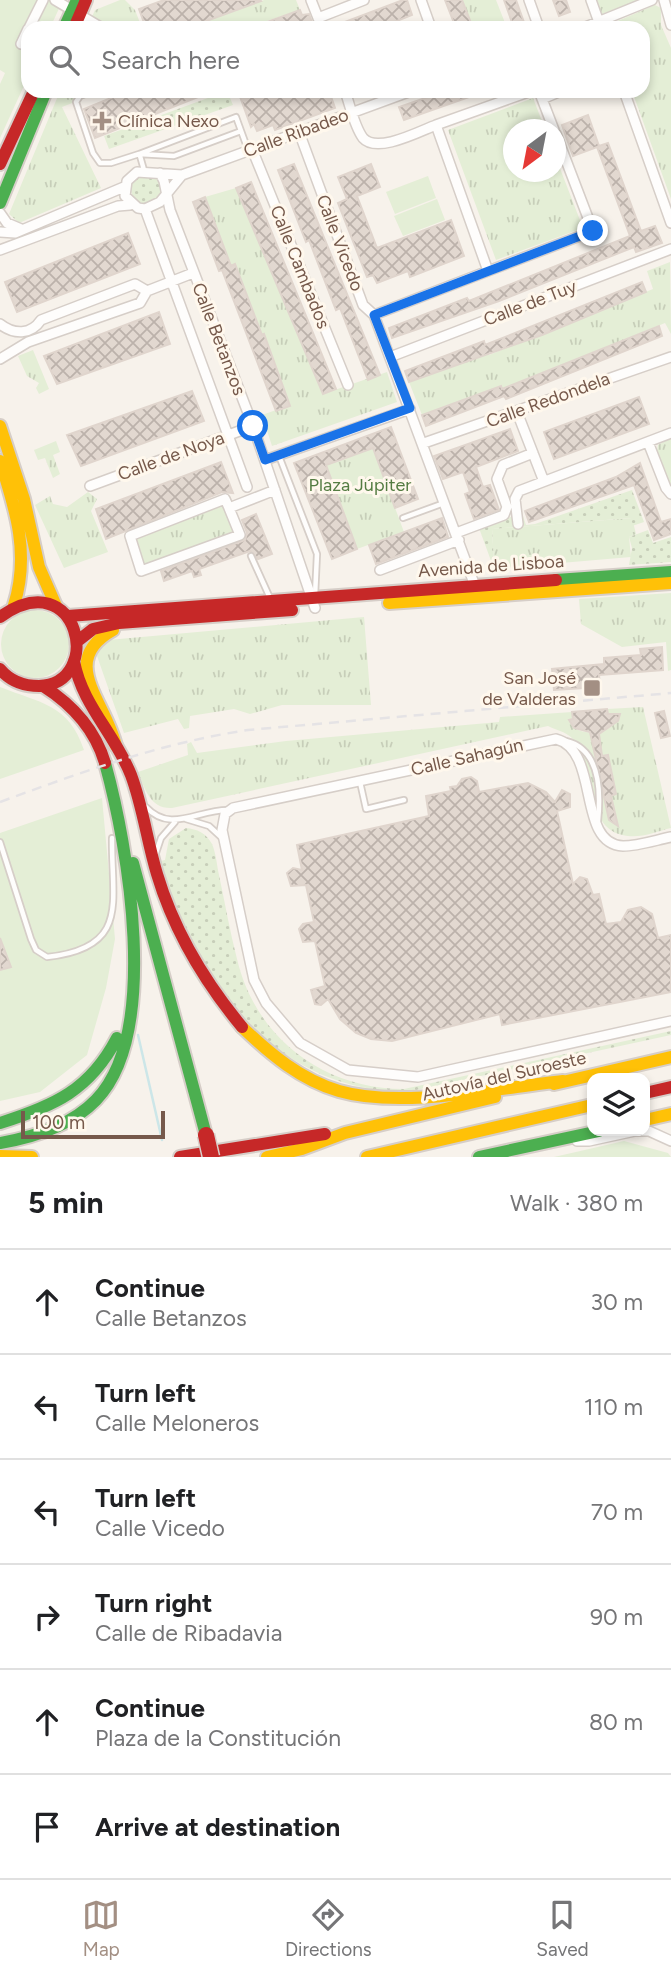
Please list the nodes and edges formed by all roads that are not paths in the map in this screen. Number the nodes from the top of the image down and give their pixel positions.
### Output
1 (43, 0) edge
2 (55, 0) edge
3 (311, 0) edge
4 (365, 0) edge
5 (421, 0) edge
6 (530, 0) edge
7 (591, 0) edge
8 (652, 0) edge
9 (664, 0) edge
10 (78, 10) edge
11 (318, 18) junction
12 (32, 21) edge
13 (93, 21) edge
14 (319, 21) edge
15 (428, 21) edge
16 (537, 21) edge
17 (599, 21) edge
18 (608, 21) edge
19 (671, 24) edge
20 (31, 98) edge
21 (43, 98) edge
22 (79, 98) edge
23 (348, 98) edge
24 (392, 98) edge
25 (511, 98) edge
26 (541, 98) edge
27 (626, 98) edge
28 (353, 112) junction
29 (550, 119) edge
30 (436, 125) junction
31 (241, 131) junction
32 (299, 132) junction
33 (250, 150) junction
34 (139, 155) junction
35 (566, 161) edge
36 (0, 164) edge
37 (144, 170) junction
38 (160, 173) junction
39 (182, 175) junction
40 (124, 187) junction
41 (165, 197) junction
42 (0, 204) edge
43 (130, 205) junction
44 (145, 209) junction
45 (0, 213) edge
46 (671, 223) edge
47 (21, 229) junction
48 (0, 232) edge
49 (671, 249) edge
50 (0, 250) edge
51 (488, 271) junction
52 (193, 273) junction
53 (170, 282) junction
54 (147, 291) junction
55 (374, 315) junction
56 (0, 324) edge
57 (36, 328) junction
58 (44, 337) junction
59 (390, 357) junction
60 (0, 359) edge
61 (670, 359) edge
62 (348, 385) dead end
63 (410, 408) junction
64 (517, 412) junction
65 (0, 426) edge
66 (253, 426) junction
67 (671, 433) edge
68 (228, 435) junction
69 (648, 442) junction
70 (424, 443) junction
71 (533, 453) junction
72 (279, 456) junction
73 (265, 460) junction
74 (0, 461) edge
75 (543, 479) junction
76 (90, 486) dead end
77 (247, 487) dead end
78 (275, 490) junction
79 (671, 494) edge
80 (445, 502) junction
81 (229, 508) junction
82 (403, 518) dead end
83 (518, 524) dead end
84 (457, 537) junction
85 (251, 556) dead end
86 (380, 570) dead end
87 (671, 572) edge
88 (671, 583) edge
89 (475, 586) junction
90 (272, 602) junction
91 (315, 604) junction
92 (13, 606) junction
93 (62, 611) junction
94 (0, 617) edge
95 (162, 621) junction
96 (79, 640) junction
97 (74, 661) junction
98 (0, 669) edge
99 (43, 686) junction
100 (116, 747) junction
101 (132, 778) junction
102 (109, 780) junction
103 (360, 781) junction
104 (404, 800) dead end
105 (229, 810) junction
106 (115, 813) junction
107 (185, 819) junction
108 (175, 821) junction
109 (671, 837) edge
110 (223, 839) junction
111 (0, 844) edge
112 (156, 868) junction
113 (133, 989) junction
114 (175, 1010) junction
115 (671, 1021) edge
116 (671, 1057) edge
117 (563, 1082) junction
118 (671, 1087) edge
119 (650, 1092) edge
120 (587, 1106) edge
121 (671, 1114) edge
122 (650, 1119) edge
123 (0, 1123) edge
124 (650, 1131) edge
125 (345, 1133) junction
126 (587, 1134) edge
127 (612, 1136) edge
128 (558, 1140) junction
129 (671, 1141) edge
130 (0, 1143) edge
131 (0, 1156) edge
132 (32, 1157) edge
133 (180, 1157) edge
134 (211, 1157) edge
135 (267, 1157) edge
136 (367, 1157) edge
137 (480, 1157) edge

1 - 12 street
2 - 10 street
3 - 11 street
4 - 11 street
5 - 15 street
6 - 16 street
7 - 17 street
8 - 18 street
9 - 19 street
10 - 13 street
11 - 14 street
20 - 36 main road
21 - 42 main road
22 - 34 lane
23 - 28 street
24 - 28 street, Calle Ribadeo
25 - 30 street
26 - 29 street
27 - 46 street
28 - 30 street
28 - 32 street, Calle Ribadeo
30 - 51 street
31 - 33 lane
31 - 34 lane
31 - 34 lane
32 - 33 street, Calle Ribadeo
32 - 55 street, Calle Vicedo
33 - 39 street, Calle Ribadeo
33 - 62 street, Calle Cambados
34 - 37 lane
35 - 51 street
37 - 38 street
37 - 40 street
38 - 39 street, Calle Ribadeo
38 - 41 street
39 - 41 street
40 - 43 street
40 - 47 street
41 - 44 street
41 - 52 street, Calle Betanzos
43 - 44 street
43 - 50 street
44 - 53 street, Calle Betanzos
45 - 47 street
47 - 48 street
49 - 59 street, Calle de Tuy
51 - 55 street
52 - 53 street
52 - 66 street, Calle Betanzos
53 - 54 street
53 - 68 street, Calle Betanzos
54 - 57 street
54 - 58 street
55 - 59 street, Calle Vicedo
56 - 57 street
57 - 58 street
58 - 60 street
59 - 63 street, Calle Vicedo
61 - 64 street, Calle Redondela
63 - 70 street, Calle Vicedo
63 - 72 street
64 - 70 street, Calle Redondela
64 - 71 street
65 - 93 main road
66 - 68 street, Calle de Noya
66 - 73 street, Calle Betanzos
67 - 69 street
68 - 76 street, Calle de Noya
68 - 77 street, Calle Betanzos
69 - 75 street
69 - 79 street
70 - 80 street, Calle Vicedo
71 - 75 street
71 - 84 street
72 - 73 street
72 - 91 lane
73 - 78 street, Calle Betanzos
74 - 92 main road
75 - 83 street
78 - 81 street
78 - 91 street, Calle Betanzos
80 - 82 lane
80 - 84 street, Calle Vicedo
81 - 81 street
84 - 86 street
84 - 89 street, Calle Vicedo
85 - 90 lane
87 - 89 main road, Avenida de Lisboa
88 - 91 main road, Avenida de Lisboa
89 - 91 main road, Avenida de Lisboa
90 - 91 main road, Avenida de Lisboa
90 - 93 main road, Avenida de Lisboa
91 - 95 main road, Avenida de Lisboa
92 - 93 main road, Avenida de Lisboa
92 - 94 main road
93 - 96 main road
95 - 96 main road, Avenida de Lisboa
95 - 100 main road
96 - 97 main road
97 - 99 main road
97 - 100 main road
98 - 99 main road
99 - 102 main road
100 - 101 main road
100 - 114 main road
101 - 108 lane
101 - 112 main road
102 - 106 main road
102 - 114 main road
103 - 104 lane
103 - 105 street, Calle Sahagún
103 - 109 street, Calle Sahagún
105 - 107 lane
105 - 110 street
106 - 111 lane
106 - 113 main road
107 - 108 lane
107 - 110 lane
108 - 112 lane
110 - 115 street
112 - 117 main road
113 - 123 main road
113 - 130 main road
114 - 134 main road, bridge
116 - 117 main road, Autovía del Suroeste
117 - 125 main road, Autovía del Suroeste
118 - 119 main road
120 - 136 main road
121 - 122 main road
124 - 129 street
125 - 133 main road, Autovía del Suroeste
125 - 135 main road, Autovía del Suroeste
126 - 128 main road
127 - 128 street
128 - 137 main road
131 - 132 main road

